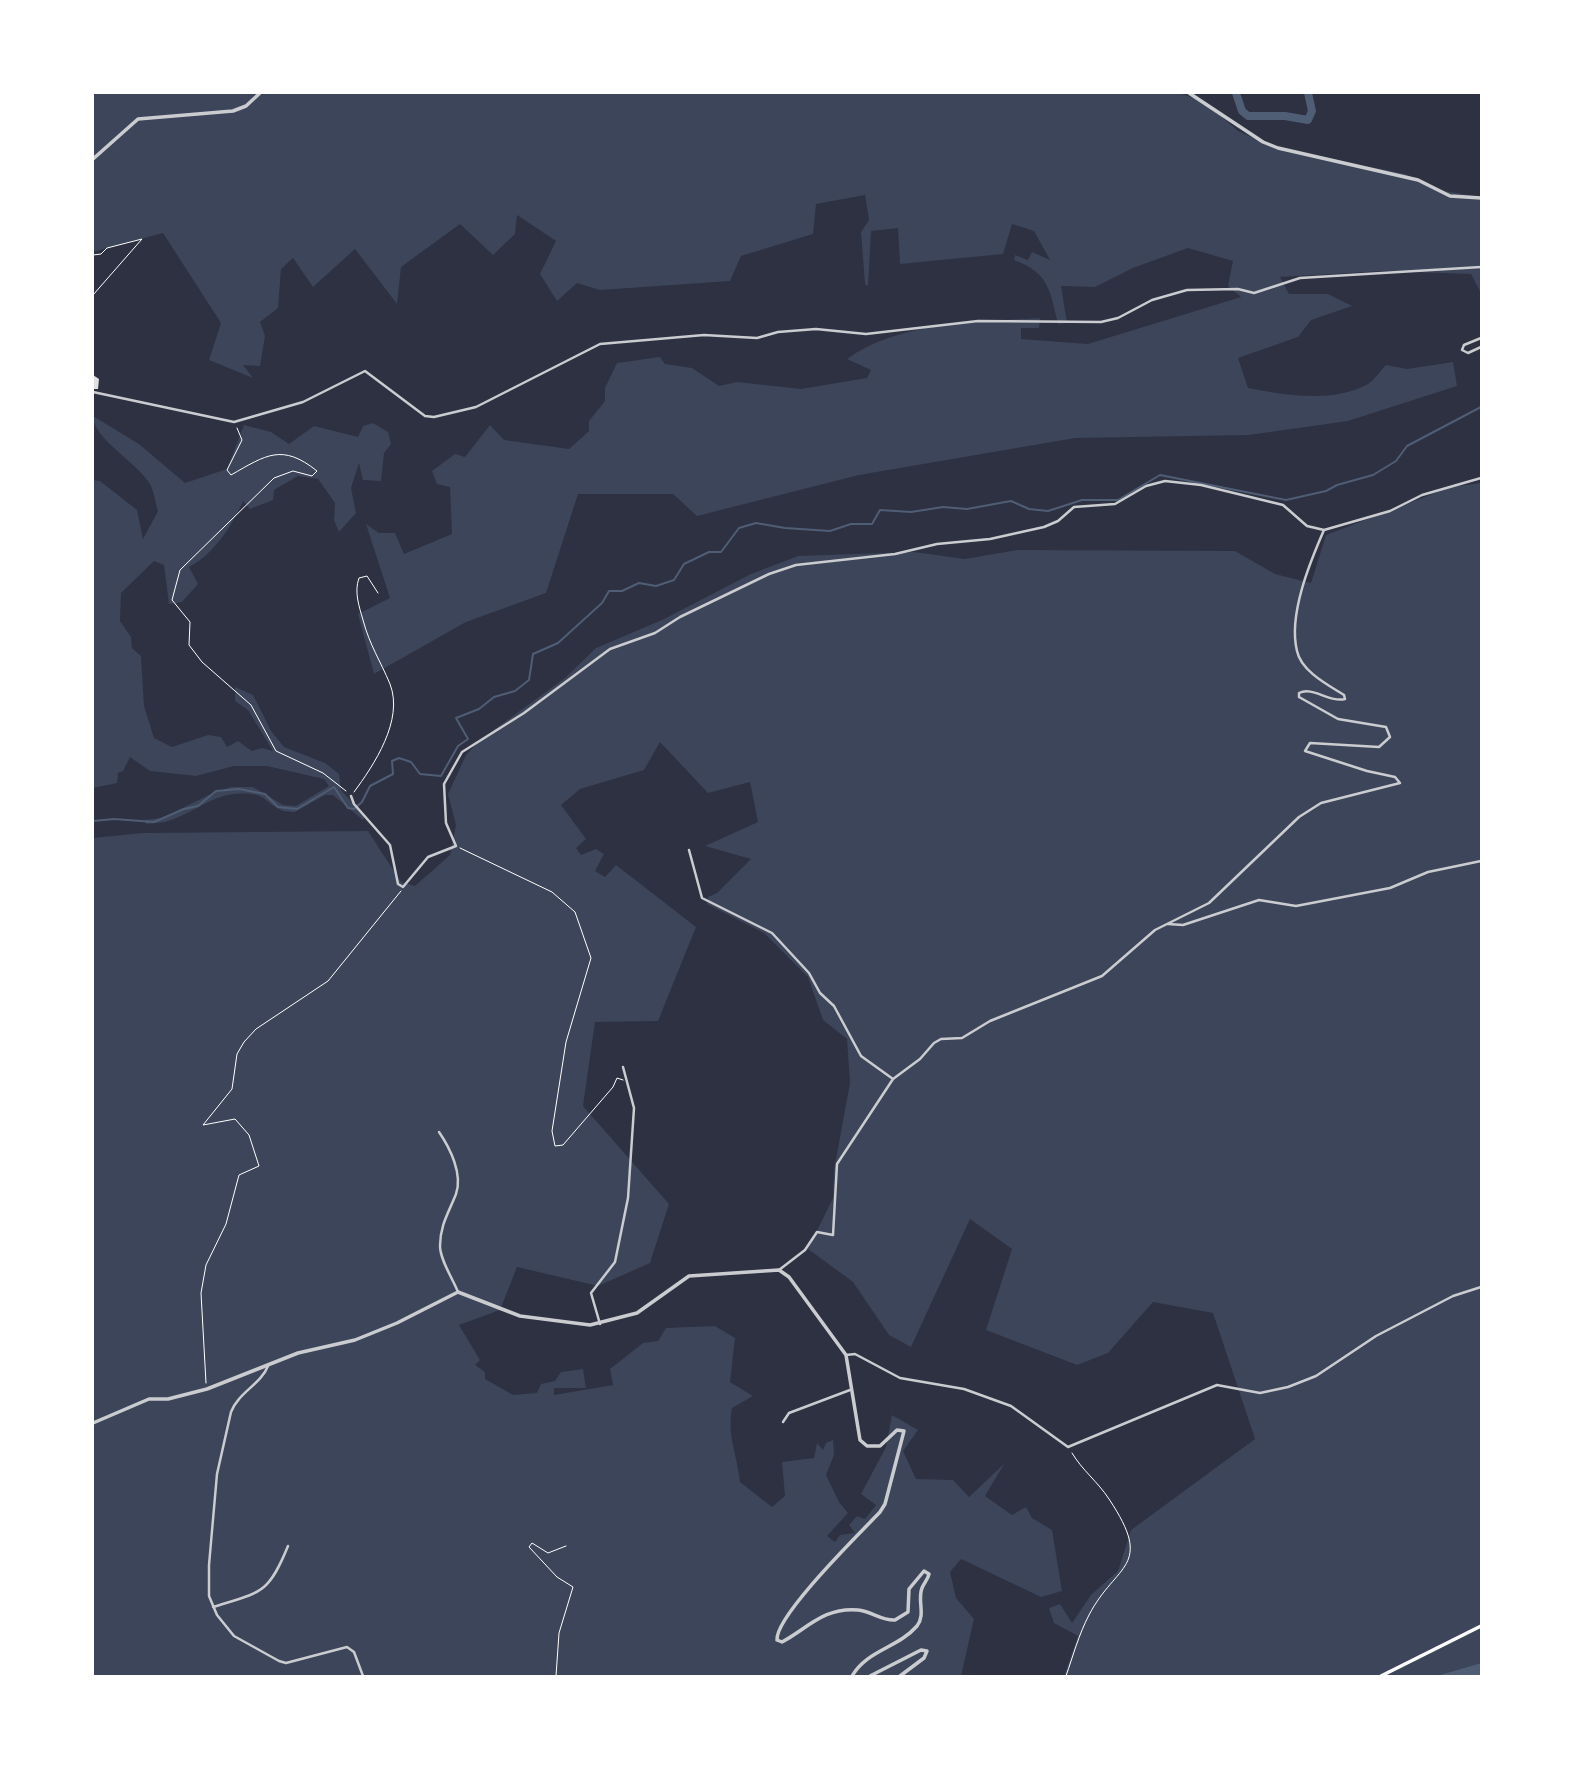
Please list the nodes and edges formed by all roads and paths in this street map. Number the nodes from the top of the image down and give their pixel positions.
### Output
1 (260, 93) edge
2 (1189, 93) edge
3 (93, 159) edge
4 (1481, 198) edge
5 (93, 255) edge
6 (1481, 267) edge
7 (93, 295) edge
8 (1481, 338) edge
9 (1481, 347) edge
10 (93, 392) edge
11 (237, 428) dead end
12 (1481, 478) edge
13 (1324, 530) junction
14 (377, 593) dead end
15 (351, 796) junction
16 (456, 846) junction
17 (689, 850) dead end
18 (1481, 861) edge
19 (402, 887) junction
20 (1168, 923) junction
21 (623, 1067) dead end
22 (893, 1079) junction
23 (628, 1082) junction
24 (439, 1132) dead end
25 (779, 1270) junction
26 (1481, 1287) edge
27 (458, 1292) junction
28 (600, 1324) junction
29 (846, 1355) junction
30 (268, 1364) junction
31 (207, 1389) junction
32 (850, 1390) junction
33 (783, 1422) dead end
34 (93, 1423) edge
35 (1068, 1447) junction
36 (288, 1546) dead end
37 (566, 1546) dead end
38 (213, 1606) junction
39 (1481, 1626) edge
40 (363, 1676) edge
41 (556, 1676) edge
42 (852, 1676) edge
43 (870, 1676) edge
44 (900, 1676) edge
45 (1066, 1676) edge
46 (1381, 1676) edge

1 - 3 street
2 - 4 street
5 - 7 path
6 - 10 street
8 - 9 street
11 - 15 path
12 - 13 street
13 - 16 street
13 - 20 street
14 - 15 path
15 - 19 street
16 - 19 street
16 - 23 path
17 - 22 street
18 - 20 street
19 - 31 path
20 - 22 street
21 - 23 street
22 - 25 street
23 - 28 street
24 - 27 street
25 - 28 street
25 - 29 street
26 - 35 street
27 - 28 street
27 - 30 street
29 - 32 street
29 - 35 street
30 - 31 street
30 - 38 street
31 - 34 street
32 - 33 street
32 - 42 street
35 - 45 path
36 - 38 street
37 - 41 path
38 - 40 street
39 - 46 main road
43 - 44 street

